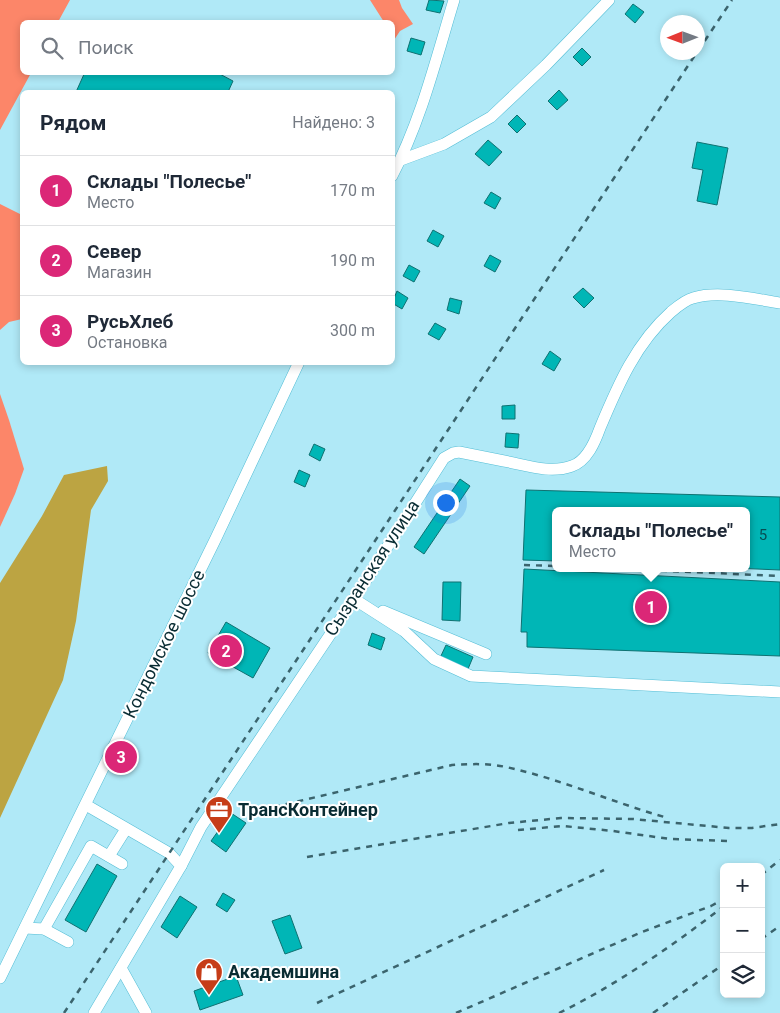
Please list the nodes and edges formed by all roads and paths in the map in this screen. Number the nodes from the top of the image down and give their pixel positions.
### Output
1 (454, 0) edge
2 (609, 0) edge
3 (401, 160) junction
4 (395, 171) edge
5 (780, 303) edge
6 (298, 365) edge
7 (354, 599) junction
8 (486, 654) dead end
9 (780, 692) edge
10 (86, 805) junction
11 (126, 828) junction
12 (109, 856) junction
13 (122, 864) dead end
14 (181, 866) junction
15 (25, 928) junction
16 (44, 929) junction
17 (68, 942) dead end
18 (121, 968) junction
19 (0, 978) edge
20 (94, 1013) edge
21 (146, 1013) edge

1 - 3 street
2 - 3 street
3 - 4 street
5 - 7 street, Сызранская улица
6 - 10 street, Кондомское шоссе
7 - 8 street
7 - 9 street
7 - 14 street, Сызранская улица
10 - 11 street
10 - 15 street, Кондомское шоссе
11 - 12 street
11 - 14 street
12 - 13 street
12 - 16 street
14 - 18 street, Сызранская улица
15 - 16 street
15 - 19 street, Кондомское шоссе
16 - 17 street
18 - 20 street, Сызранская улица
18 - 21 street

